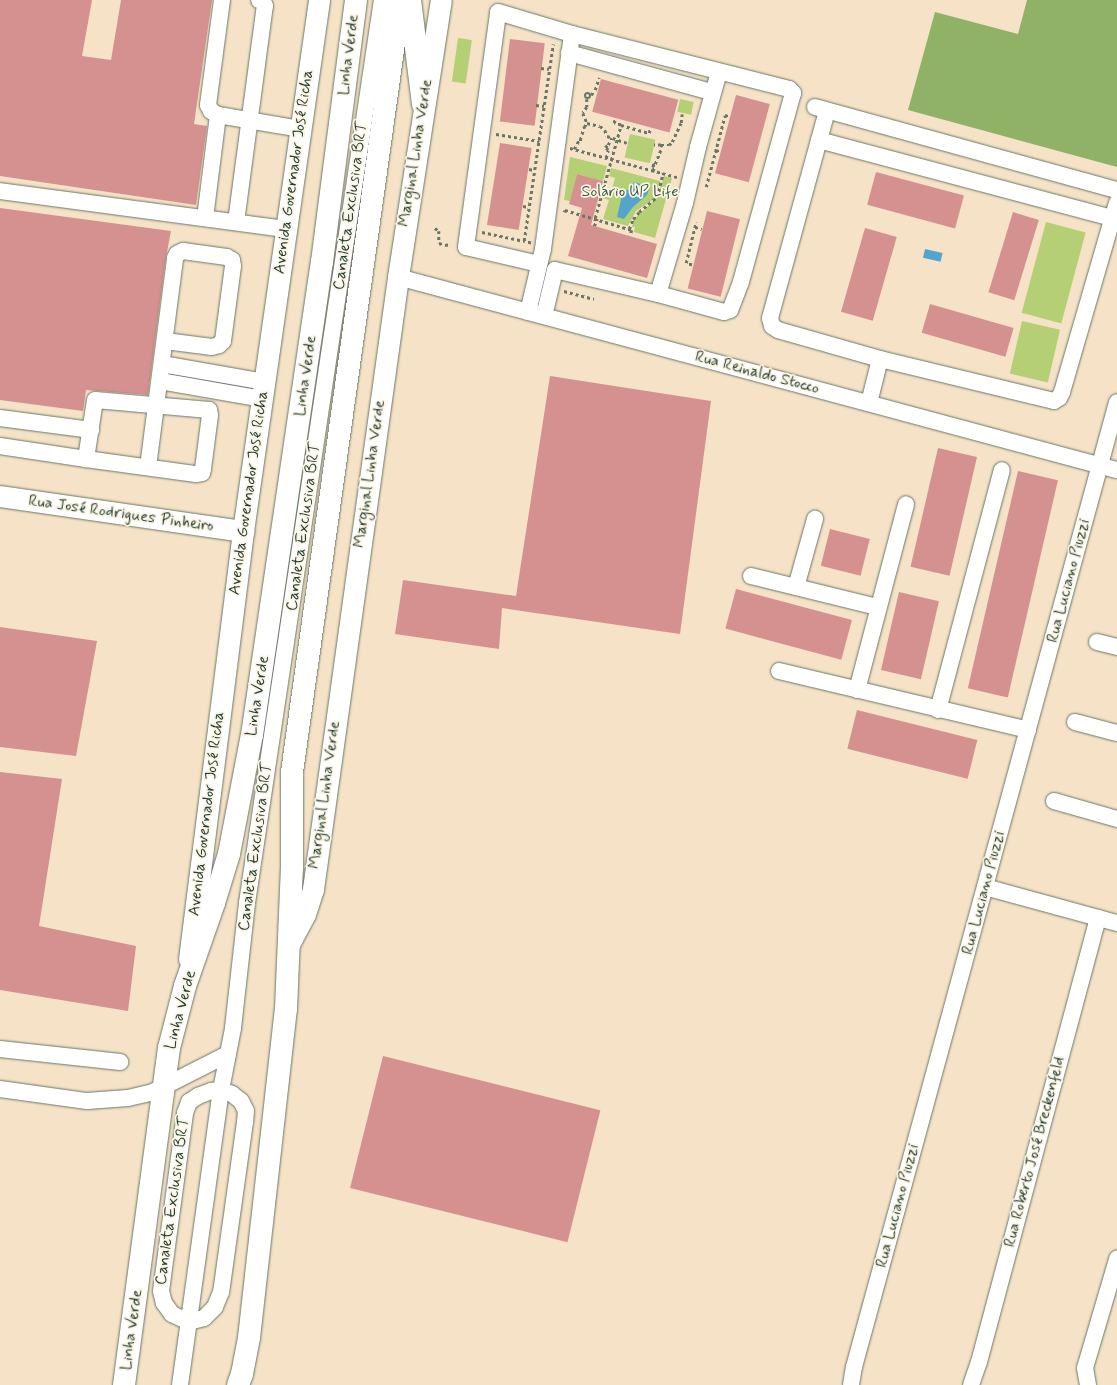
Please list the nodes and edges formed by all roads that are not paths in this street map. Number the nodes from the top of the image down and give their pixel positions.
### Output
1 (222, 0) edge
2 (258, 0) edge
3 (319, 0) edge
4 (356, 0) edge
5 (382, 0) edge
6 (400, 0) edge
7 (410, 0) edge
8 (441, 0) edge
9 (572, 34) junction
10 (569, 53) junction
11 (719, 72) junction
12 (712, 92) junction
13 (423, 104) junction
14 (218, 115) junction
15 (249, 120) junction
16 (300, 129) junction
17 (819, 140) junction
18 (1117, 190) edge
19 (0, 191) edge
20 (1115, 211) edge
21 (205, 218) junction
22 (236, 222) junction
23 (286, 229) junction
24 (539, 264) junction
25 (398, 277) junction
26 (658, 294) junction
27 (528, 312) junction
28 (544, 316) junction
29 (165, 341) junction
30 (880, 359) junction
31 (162, 364) junction
32 (160, 381) junction
33 (264, 390) junction
34 (1117, 402) edge
35 (869, 403) junction
36 (156, 405) junction
37 (0, 418) edge
38 (91, 430) junction
39 (0, 446) edge
40 (86, 459) junction
41 (1100, 465) junction
42 (148, 467) junction
43 (1002, 470) dead end
44 (1117, 470) edge
45 (0, 496) edge
46 (906, 504) dead end
47 (815, 519) dead end
48 (243, 531) junction
49 (751, 576) dead end
50 (796, 587) junction
51 (877, 607) junction
52 (1097, 642) dead end
53 (1117, 647) edge
54 (779, 671) dead end
55 (856, 690) junction
56 (938, 710) junction
57 (1075, 722) dead end
58 (1028, 730) junction
59 (1117, 733) edge
60 (1054, 801) dead end
61 (1117, 819) edge
62 (986, 888) junction
63 (1098, 918) junction
64 (1117, 923) edge
65 (290, 944) junction
66 (185, 986) junction
67 (0, 1049) edge
68 (228, 1054) junction
69 (120, 1062) dead end
70 (164, 1087) junction
71 (0, 1089) edge
72 (221, 1090) junction
73 (1117, 1259) edge
74 (189, 1322) junction
75 (240, 1381) edge
76 (124, 1385) edge
77 (180, 1385) edge
78 (851, 1385) edge
79 (971, 1385) edge
80 (1088, 1385) edge

1 - 14 street
2 - 15 street
3 - 16 main road, Avenida Governador José Richa
4 - 66 highway, Linha Verde
5 - 68 street, Canaleta Exclusiva BRT
6 - 65 highway
7 - 13 highway
8 - 13 main road, Marginal Linha Verde
9 - 10 street
9 - 11 street
9 - 24 street
10 - 12 street
10 - 24 street
11 - 12 street
11 - 26 street
12 - 26 street
13 - 25 main road, Marginal Linha Verde
14 - 15 street
14 - 21 street
15 - 16 street
15 - 22 street
16 - 23 main road, Avenida Governador José Richa
17 - 18 street
17 - 20 street
17 - 30 street
19 - 21 street
20 - 30 street
21 - 22 street
22 - 23 street
23 - 33 main road, Avenida Governador José Richa
24 - 27 street
25 - 27 street, Rua Reinaldo Stocco
25 - 65 main road, Marginal Linha Verde
26 - 28 street
27 - 28 street, Rua Reinaldo Stocco
28 - 35 street, Rua Reinaldo Stocco
29 - 29 street
29 - 31 street
30 - 35 street
31 - 32 street
31 - 33 street
32 - 33 street
32 - 36 street
33 - 48 main road, Avenida Governador José Richa
34 - 41 street, Rua Luciano Piuzzi
35 - 41 street, Rua Reinaldo Stocco
36 - 38 street
36 - 42 street
36 - 42 street
37 - 38 street
38 - 40 street
39 - 40 street
40 - 42 street
41 - 44 street, Rua Reinaldo Stocco
41 - 58 street, Rua Luciano Piuzzi
43 - 56 street
45 - 48 main road, Rua José Rodrigues Pinheiro
46 - 51 street
47 - 50 street
48 - 66 main road, Avenida Governador José Richa
49 - 50 street
50 - 51 street
51 - 55 street
52 - 53 street
54 - 55 street
55 - 56 street
56 - 58 street
57 - 59 street
58 - 62 street, Rua Luciano Piuzzi
60 - 61 street
62 - 63 street
62 - 78 street, Rua Luciano Piuzzi
63 - 64 street
63 - 79 street, Rua Roberto José Breckenfeld
65 - 75 highway
66 - 70 highway, Linha Verde
67 - 69 street
68 - 70 street
68 - 72 street, Canaleta Exclusiva BRT
70 - 71 street
70 - 76 highway, Linha Verde
72 - 74 street, Canaleta Exclusiva BRT
72 - 74 street
72 - 74 street, Canaleta Exclusiva BRT
73 - 80 street
74 - 77 street, Canaleta Exclusiva BRT

